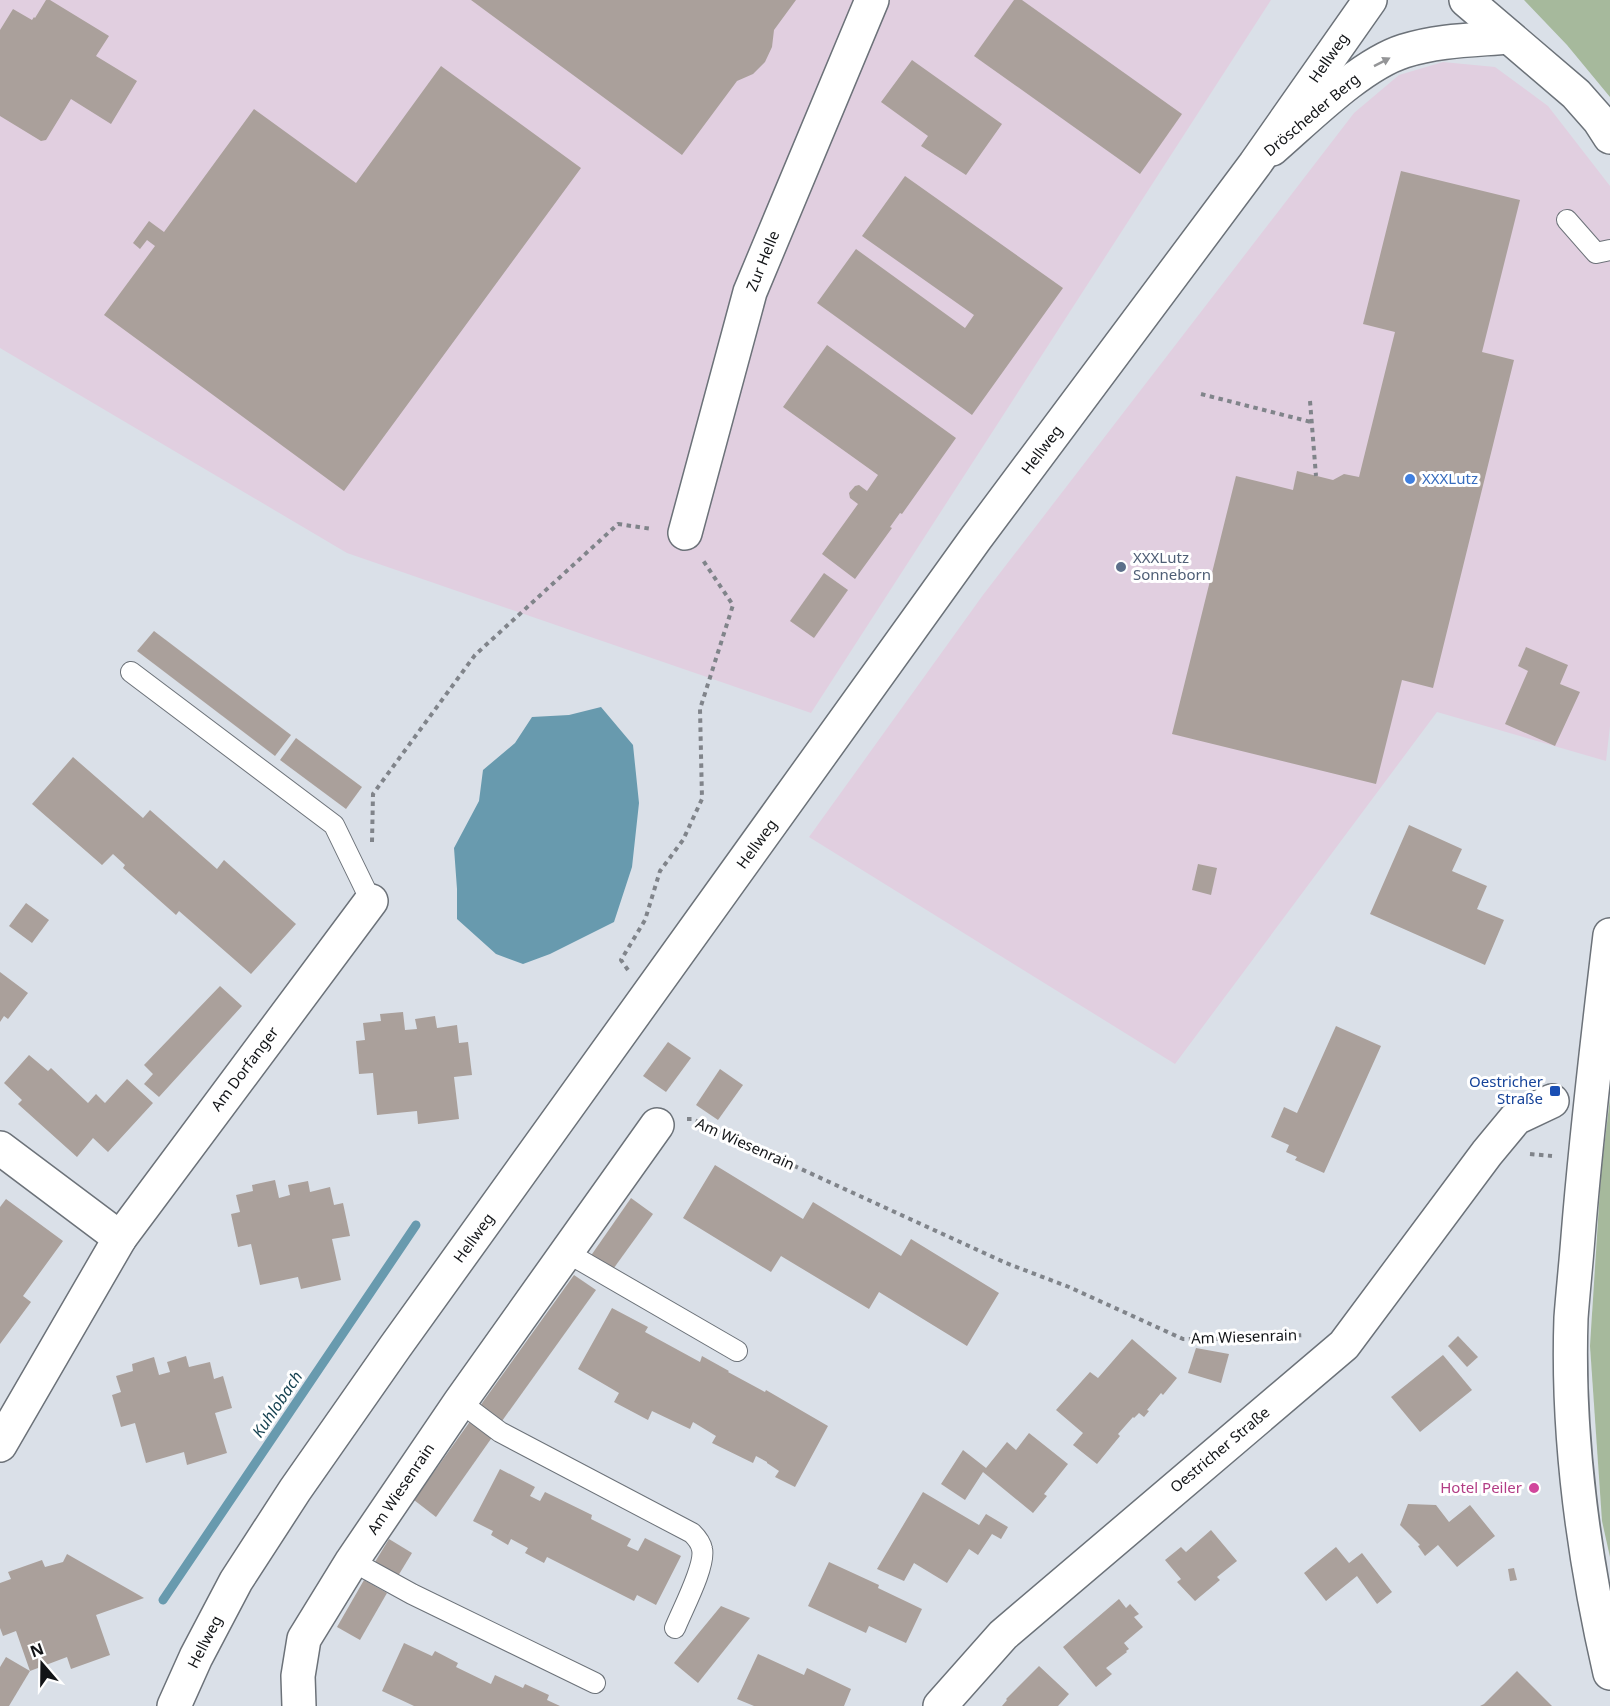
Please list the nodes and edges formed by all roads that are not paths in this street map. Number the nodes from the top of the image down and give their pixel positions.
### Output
1 (872, 0) edge
2 (1370, 0) edge
3 (1466, 0) edge
4 (1509, 37) junction
5 (1610, 137) edge
6 (1255, 164) junction
7 (1567, 220) dead end
8 (1610, 250) edge
9 (685, 533) road end
10 (131, 672) dead end
11 (370, 901) joint
12 (1610, 935) edge
13 (1552, 1101) dead end
14 (657, 1125) road end
15 (0, 1148) edge
16 (120, 1238) junction
17 (566, 1251) junction
18 (737, 1352) dead end
19 (460, 1402) junction
20 (0, 1445) edge
21 (352, 1561) junction
22 (675, 1628) dead end
23 (1610, 1673) edge
24 (595, 1683) dead end
25 (174, 1706) edge
26 (299, 1706) edge
27 (940, 1706) edge

1 - 9 street, Zur Helle
2 - 6 street, Hellweg
3 - 4 street
4 - 5 street
6 -> 4 street, Dröscheder Berg
6 - 25 street, Hellweg
7 - 8 lane
10 - 11 lane
11 - 16 street, Am Dorfanger
12 - 23 street
13 - 27 street, Oestricher Straße
14 - 17 street, Am Wiesenrain
15 - 16 street
16 - 20 street, Am Dorfanger
17 - 18 lane
17 - 19 street, Am Wiesenrain
19 - 21 street, Am Wiesenrain
19 - 22 lane
21 - 24 lane
21 - 26 street, Am Wiesenrain

